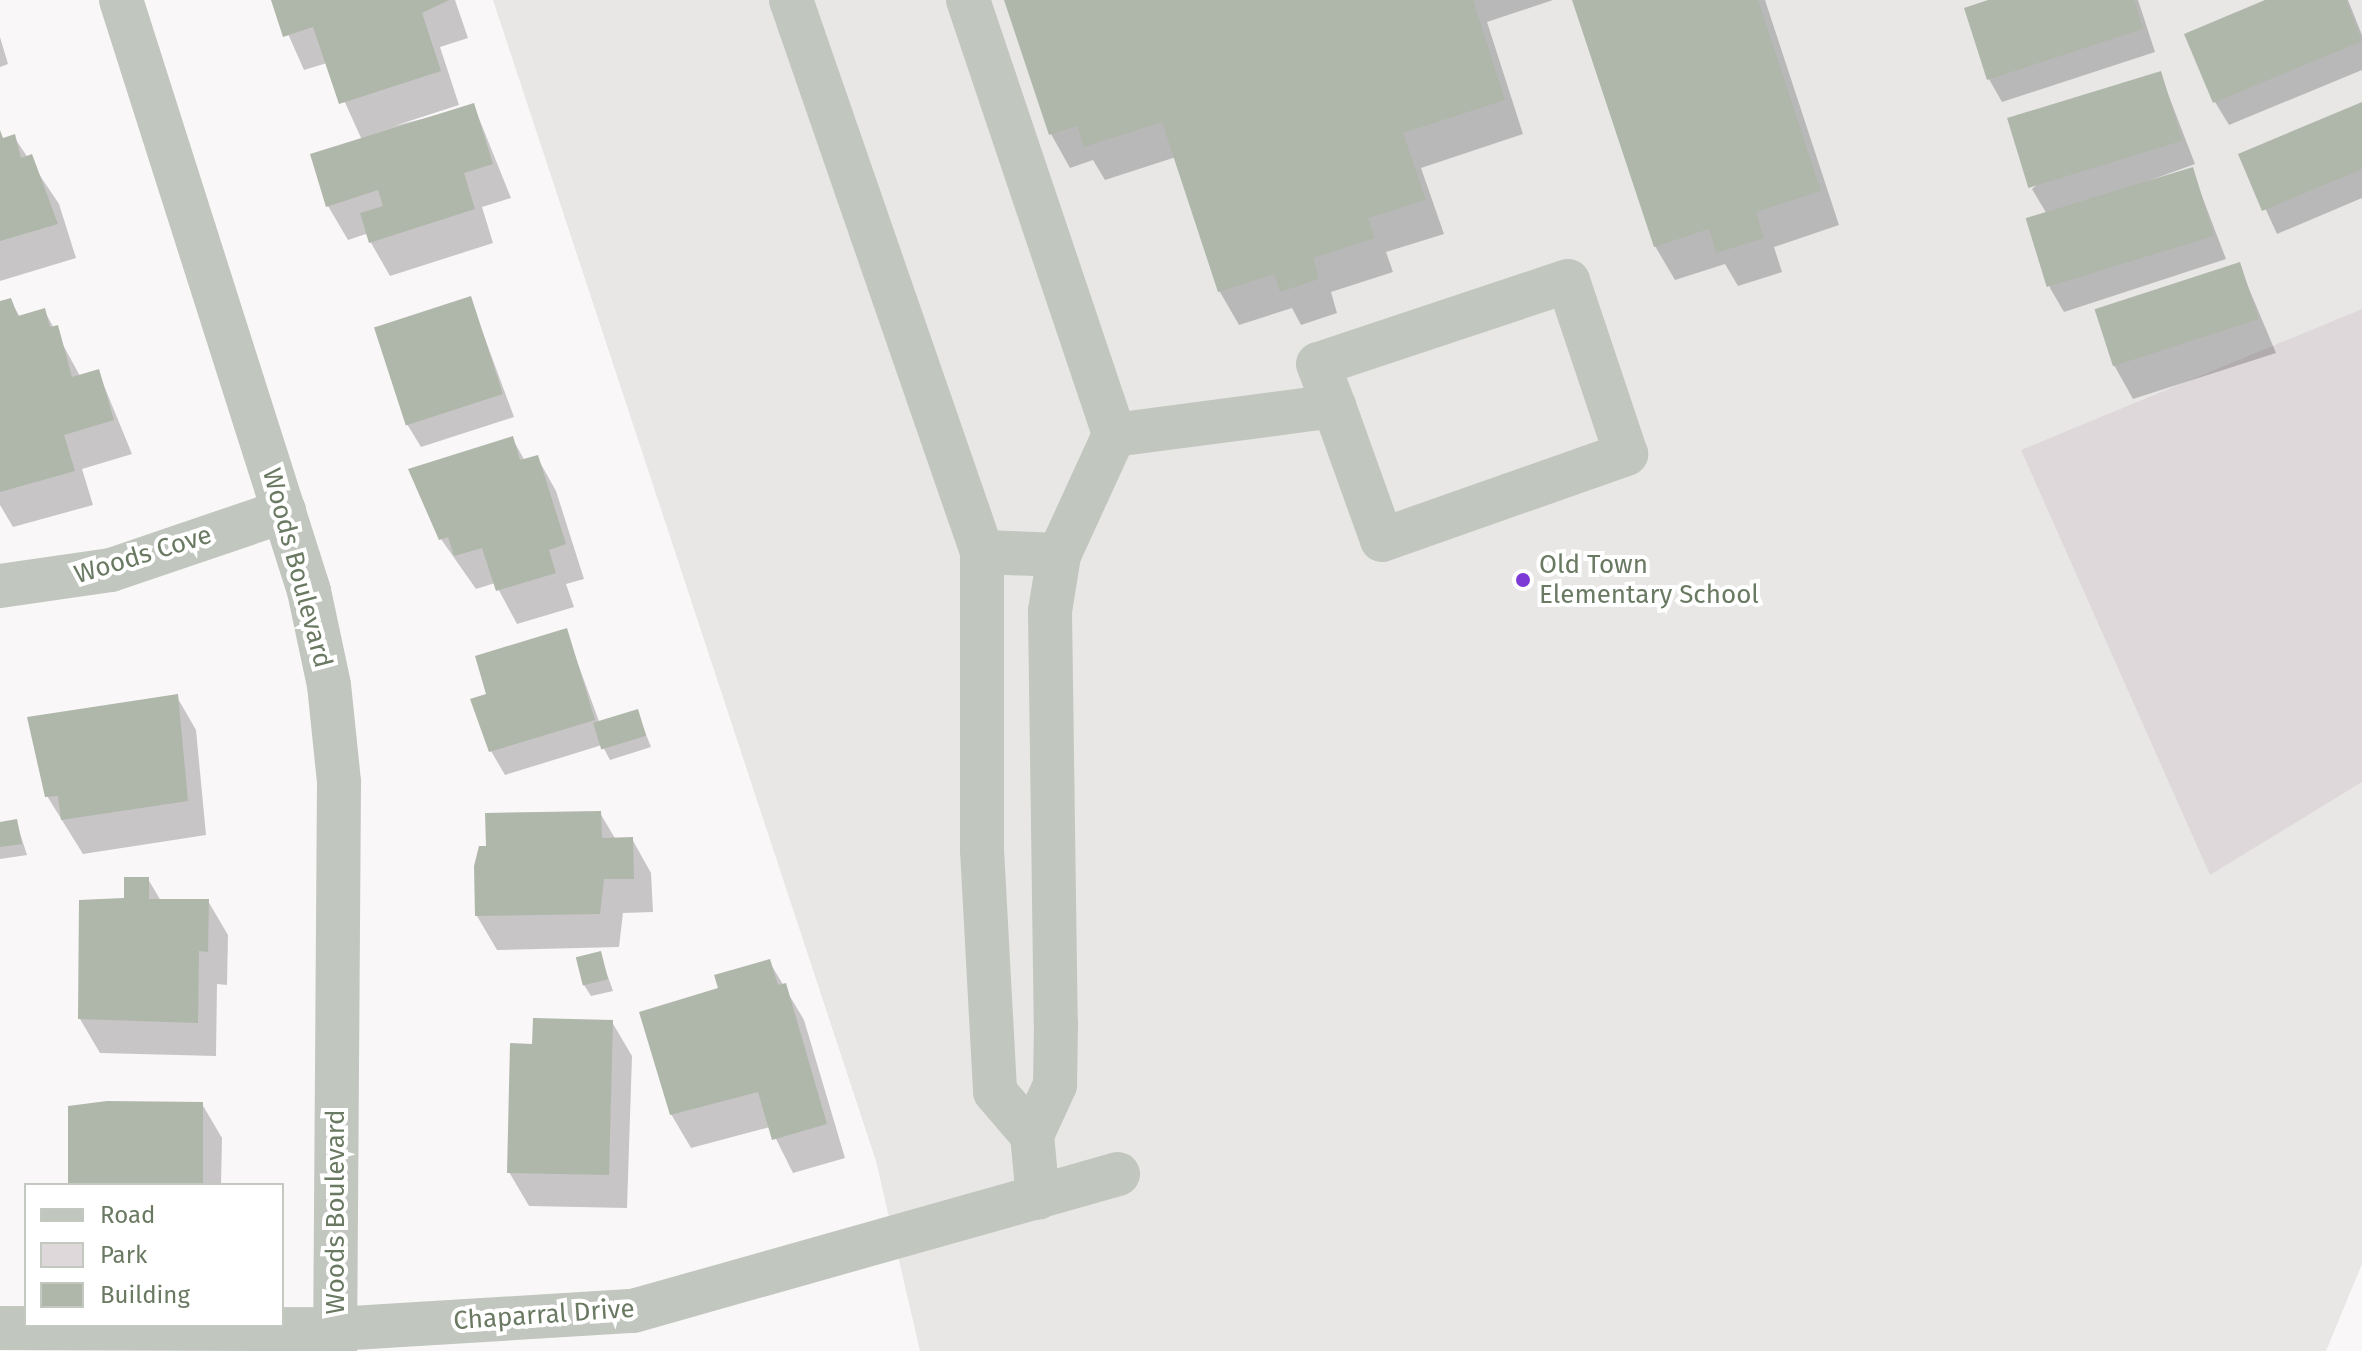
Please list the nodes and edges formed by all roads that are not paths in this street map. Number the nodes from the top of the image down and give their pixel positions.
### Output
1 (121, 0) edge
2 (791, 0) edge
3 (968, 0) edge
4 (1334, 406) junction
5 (1114, 435) junction
6 (284, 511) junction
7 (982, 552) junction
8 (1059, 555) junction
9 (0, 586) edge
10 (1032, 1135) junction
11 (1118, 1174) dead end
12 (1038, 1198) junction
13 (0, 1328) edge
14 (336, 1340) edge

1 - 6 street, Woods Boulevard
2 - 7 street
3 - 5 street
4 - 4 street
4 - 5 street
5 - 8 street
6 - 9 street, Woods Cove
6 - 14 street, Woods Boulevard
7 - 8 street
7 - 10 street
8 - 10 street
10 - 12 street
11 - 12 street, Chaparral Drive
12 - 14 street, Chaparral Drive
13 - 14 street, Chaparral Drive

